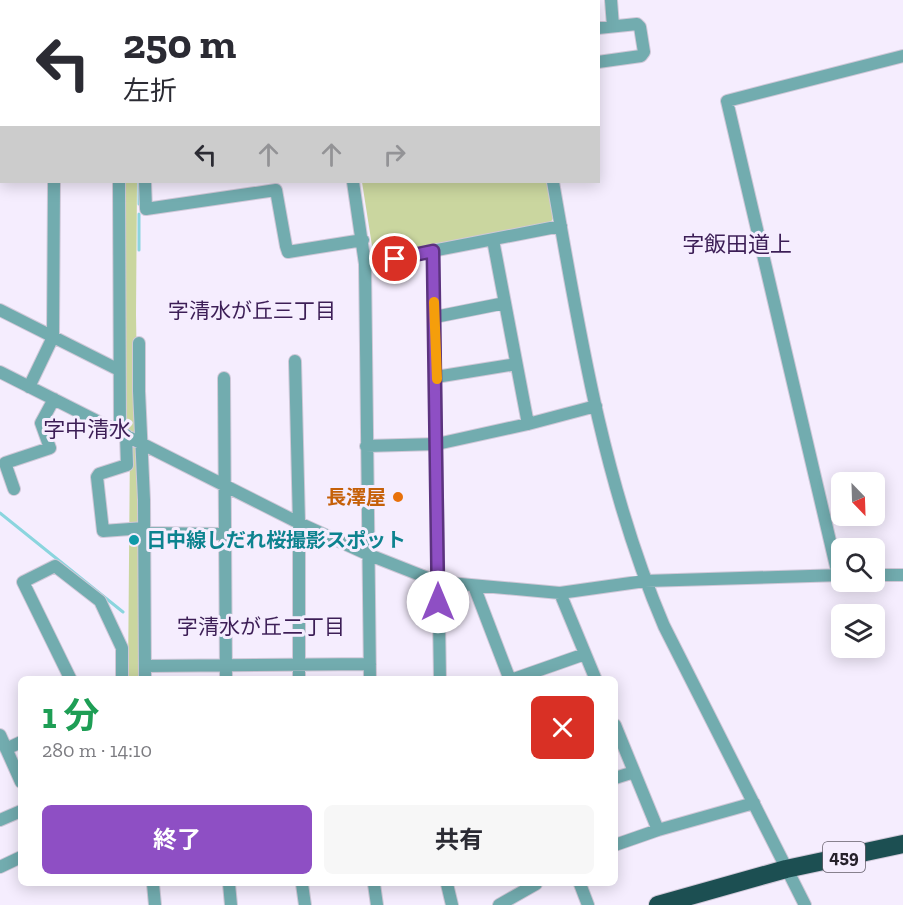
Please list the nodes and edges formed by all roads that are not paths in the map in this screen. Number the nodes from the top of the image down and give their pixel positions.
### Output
1 (611, 0) edge
2 (613, 26) junction
3 (600, 28) edge
4 (903, 56) edge
5 (600, 62) edge
6 (54, 183) edge
7 (119, 183) edge
8 (145, 183) edge
9 (353, 183) edge
10 (553, 183) edge
11 (276, 186) edge
12 (561, 226) junction
13 (363, 240) junction
14 (493, 240) junction
15 (433, 251) junction
16 (365, 264) junction
17 (505, 303) junction
18 (0, 310) edge
19 (435, 317) junction
20 (53, 337) junction
21 (139, 343) dead end
22 (295, 360) dead end
23 (516, 363) junction
24 (119, 370) junction
25 (0, 372) edge
26 (436, 377) junction
27 (224, 378) dead end
28 (29, 387) junction
29 (54, 399) junction
30 (596, 406) junction
31 (528, 424) junction
32 (123, 434) junction
33 (141, 443) junction
34 (437, 444) junction
35 (366, 446) junction
36 (224, 485) junction
37 (14, 489) dead end
38 (299, 523) junction
39 (144, 531) junction
40 (225, 534) junction
41 (831, 538) edge
42 (367, 554) junction
43 (831, 575) edge
44 (885, 575) edge
45 (903, 575) edge
46 (645, 581) junction
47 (438, 582) junction
48 (474, 586) junction
49 (560, 593) junction
50 (585, 654) junction
51 (299, 664) junction
52 (370, 664) junction
53 (226, 665) junction
54 (145, 666) junction
55 (69, 676) edge
56 (122, 676) edge
57 (146, 676) edge
58 (226, 676) edge
59 (299, 676) edge
60 (370, 676) edge
61 (440, 676) edge
62 (509, 676) edge
63 (522, 676) edge
64 (594, 676) edge
65 (618, 733) edge
66 (0, 735) edge
67 (18, 743) edge
68 (6, 749) junction
69 (634, 772) junction
70 (18, 775) edge
71 (618, 777) edge
72 (754, 803) junction
73 (18, 812) edge
74 (0, 820) edge
75 (658, 830) junction
76 (618, 844) edge
77 (903, 844) edge
78 (18, 858) edge
79 (0, 867) edge
80 (786, 869) junction
81 (153, 886) edge
82 (229, 886) edge
83 (302, 886) edge
84 (374, 886) edge
85 (447, 886) edge
86 (581, 886) edge
87 (517, 888) edge
88 (665, 904) edge
89 (155, 905) edge
90 (231, 905) edge
91 (305, 905) edge
92 (377, 905) edge
93 (452, 905) edge
94 (499, 905) edge
95 (588, 905) edge
96 (805, 905) edge

1 - 2 street
2 - 3 street
2 - 5 street
4 - 41 street
6 - 20 street
7 - 24 street
8 - 11 street
9 - 13 street
10 - 12 street
11 - 13 street
12 - 14 street
12 - 30 street
13 - 16 street
14 - 15 street
14 - 17 street
15 - 16 street
15 - 19 street
16 - 35 street
17 - 19 street
17 - 23 street
18 - 20 street
19 - 26 street
20 - 24 street
20 - 28 street
21 - 33 street
22 - 38 street
23 - 26 street
23 - 31 street
24 - 32 street
25 - 28 street
26 - 34 street
27 - 36 street
28 - 29 street
29 - 32 street
29 - 37 street
30 - 31 street
30 - 46 street
31 - 34 street
32 - 33 street
32 - 39 street
33 - 36 street
33 - 39 street
34 - 35 street
34 - 47 street
35 - 42 street
36 - 38 street
36 - 40 street
38 - 42 street
38 - 51 street
39 - 40 street
39 - 54 street
40 - 53 street
42 - 47 street
42 - 52 street
43 - 46 street
44 - 45 street
46 - 49 street
46 - 72 street
47 - 48 street
47 - 61 street
48 - 49 street
48 - 62 street
49 - 50 street
50 - 63 street
50 - 64 street
51 - 52 street
51 - 53 street
51 - 59 street
52 - 60 street
53 - 54 street
53 - 58 street
54 - 57 street
55 - 56 street
65 - 69 street
66 - 68 street
67 - 68 street
68 - 70 street
69 - 71 street
69 - 75 street
72 - 75 street
72 - 80 street
73 - 74 street
75 - 76 street
77 - 80 highway, 459
78 - 79 street
80 - 88 highway, 459
80 - 96 street
81 - 89 street
82 - 90 street
83 - 91 street
84 - 92 street
85 - 93 street
86 - 95 street
87 - 94 street

